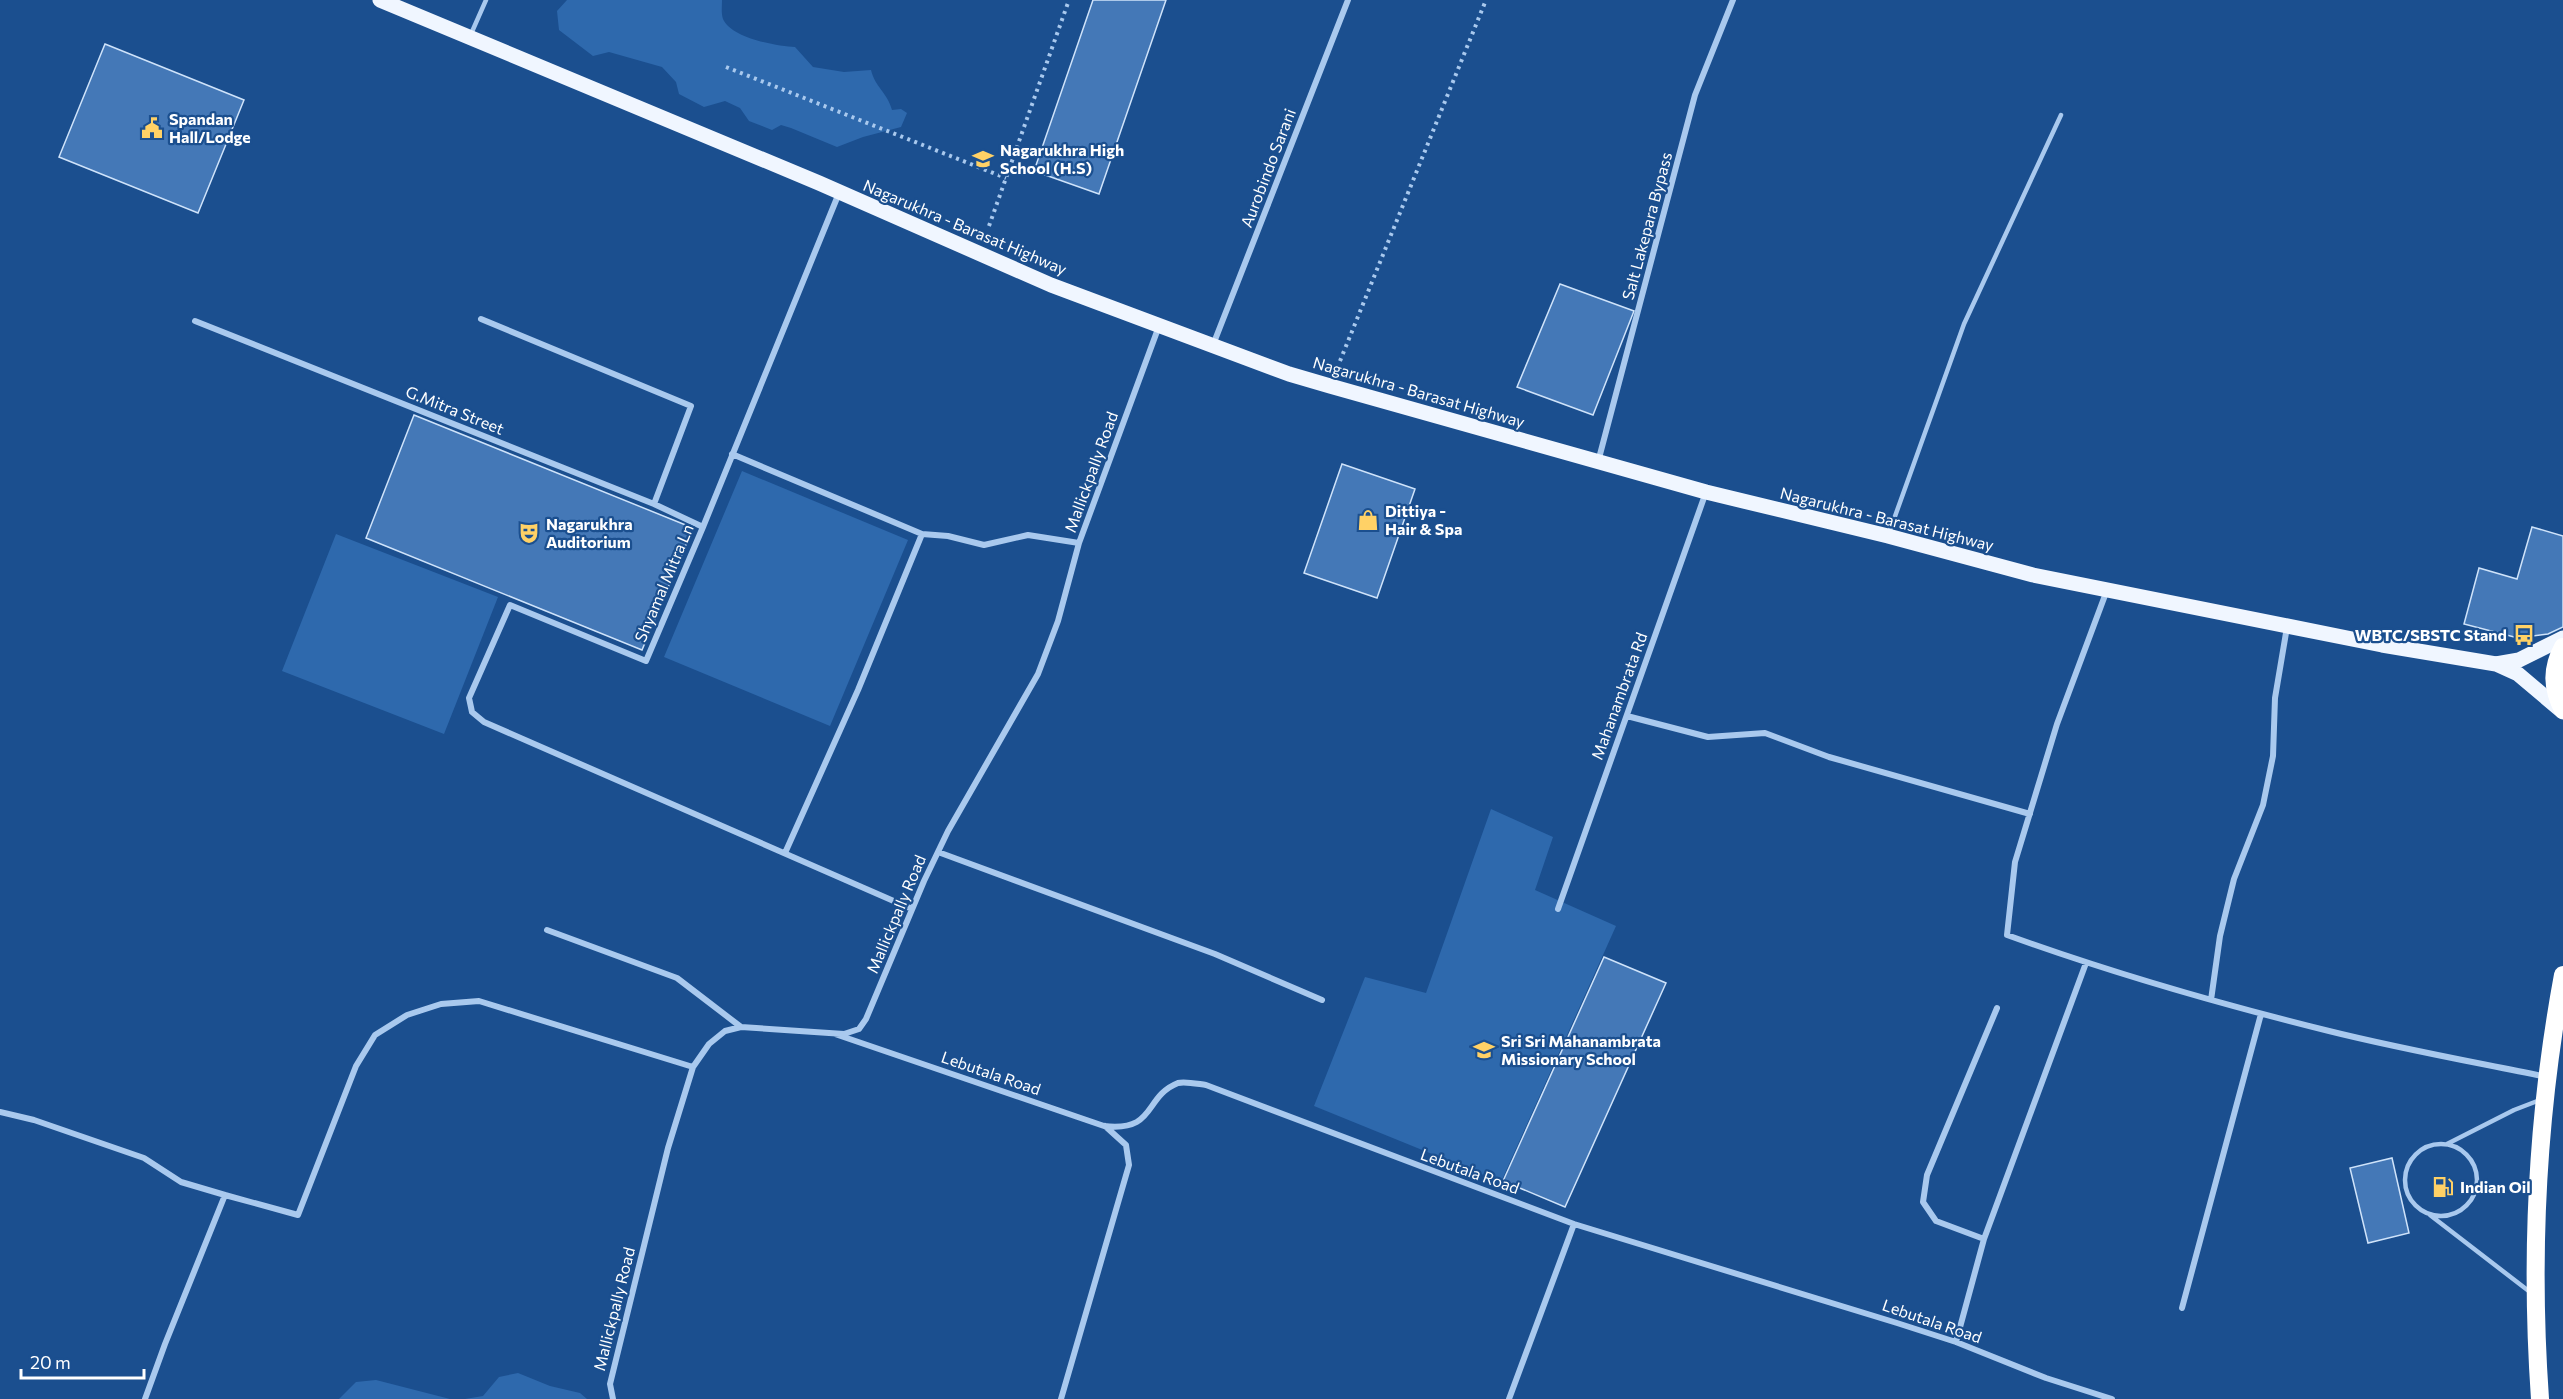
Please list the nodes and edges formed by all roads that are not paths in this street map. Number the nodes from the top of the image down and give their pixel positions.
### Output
1 (380, 0) edge
2 (486, 0) edge
3 (1348, 0) edge
4 (1734, 0) edge
5 (397, 3) edge
6 (470, 36) junction
7 (2061, 115) dead end
8 (839, 193) junction
9 (482, 319) dead end
10 (195, 321) dead end
11 (1159, 325) junction
12 (1213, 345) junction
13 (732, 454) junction
14 (1598, 462) junction
15 (1706, 492) junction
16 (654, 504) junction
17 (703, 527) junction
18 (922, 534) junction
19 (1888, 536) junction
20 (1079, 543) junction
21 (2107, 590) junction
22 (2287, 626) junction
23 (2563, 639) edge
24 (2563, 647) edge
25 (2496, 664) junction
26 (2563, 711) edge
27 (1627, 716) junction
28 (2030, 814) junction
29 (938, 852) junction
30 (785, 853) junction
31 (912, 909) junction
32 (1558, 909) dead end
33 (547, 930) dead end
34 (2086, 963) junction
35 (2563, 975) edge
36 (1322, 1000) dead end
37 (2211, 1000) junction
38 (1997, 1008) dead end
39 (2261, 1014) junction
40 (741, 1027) junction
41 (835, 1034) junction
42 (693, 1066) junction
43 (2547, 1077) junction
44 (2545, 1098) junction
45 (0, 1112) edge
46 (1104, 1126) junction
47 (2447, 1144) junction
48 (225, 1195) junction
49 (2430, 1215) junction
50 (1574, 1224) junction
51 (1984, 1239) junction
52 (2536, 1296) junction
53 (2182, 1308) dead end
54 (1956, 1342) junction
55 (145, 1399) edge
56 (613, 1399) edge
57 (1061, 1399) edge
58 (1509, 1399) edge
59 (2112, 1399) edge
60 (2540, 1399) edge

1 - 5 main road, Nagarukhra - Barasat Highway
2 - 6 lane
3 - 12 street, Aurobindo Sarani
4 - 14 street, Salt Lakepara Bypass
5 - 6 main road, Nagarukhra - Barasat Highway
6 - 8 main road, Nagarukhra - Barasat Highway
7 - 19 lane
8 - 11 main road, Nagarukhra - Barasat Highway
8 - 13 street, Shyamal Mitra Ln
9 - 16 street
10 - 16 street, G.Mitra Street
11 - 12 main road, Nagarukhra - Barasat Highway
11 - 20 street, Mallickpally Road
12 - 14 main road, Nagarukhra - Barasat Highway
13 - 17 street, Shyamal Mitra Ln
13 - 18 street
14 - 15 main road, Nagarukhra - Barasat Highway
15 - 19 main road, Nagarukhra - Barasat Highway
15 - 27 street, Mahanambrata Rd
16 - 17 street, G.Mitra Street
17 - 30 street, Shyamal Mitra Ln
18 - 20 street
18 - 30 street
19 - 21 main road, Nagarukhra - Barasat Highway
20 - 29 street, Mallickpally Road
21 - 22 main road, Nagarukhra - Barasat Highway
21 - 28 street
22 - 25 main road, Nagarukhra - Barasat Highway
22 - 37 street
23 - 25 main road, Nagarukhra - Barasat Highway
24 - 26 highway
25 - 26 main road, Nagarukhra - Barasat Highway
27 - 28 street
27 - 32 street, Mahanambrata Rd
28 - 34 street
29 - 31 street, Mallickpally Road
29 - 36 street
30 - 31 street, Shyamal Mitra Ln
31 - 41 street, Mallickpally Road
33 - 40 street
34 - 37 street
34 - 51 street
35 - 43 highway
37 - 39 street
38 - 51 street
39 - 43 street
39 - 53 street
40 - 41 street, Mallickpally Road
40 - 42 street, Mallickpally Road
41 - 46 street, Lebutala Road
42 - 48 street
42 - 56 street, Mallickpally Road
43 - 44 highway
44 - 47 lane
44 - 52 highway
45 - 48 street
46 - 50 street, Lebutala Road
46 - 57 street
47 - 49 lane
47 - 49 lane
48 - 55 street
49 - 52 lane
50 - 54 street, Lebutala Road
50 - 58 street
51 - 54 street
52 - 60 highway
54 - 59 street, Lebutala Road

